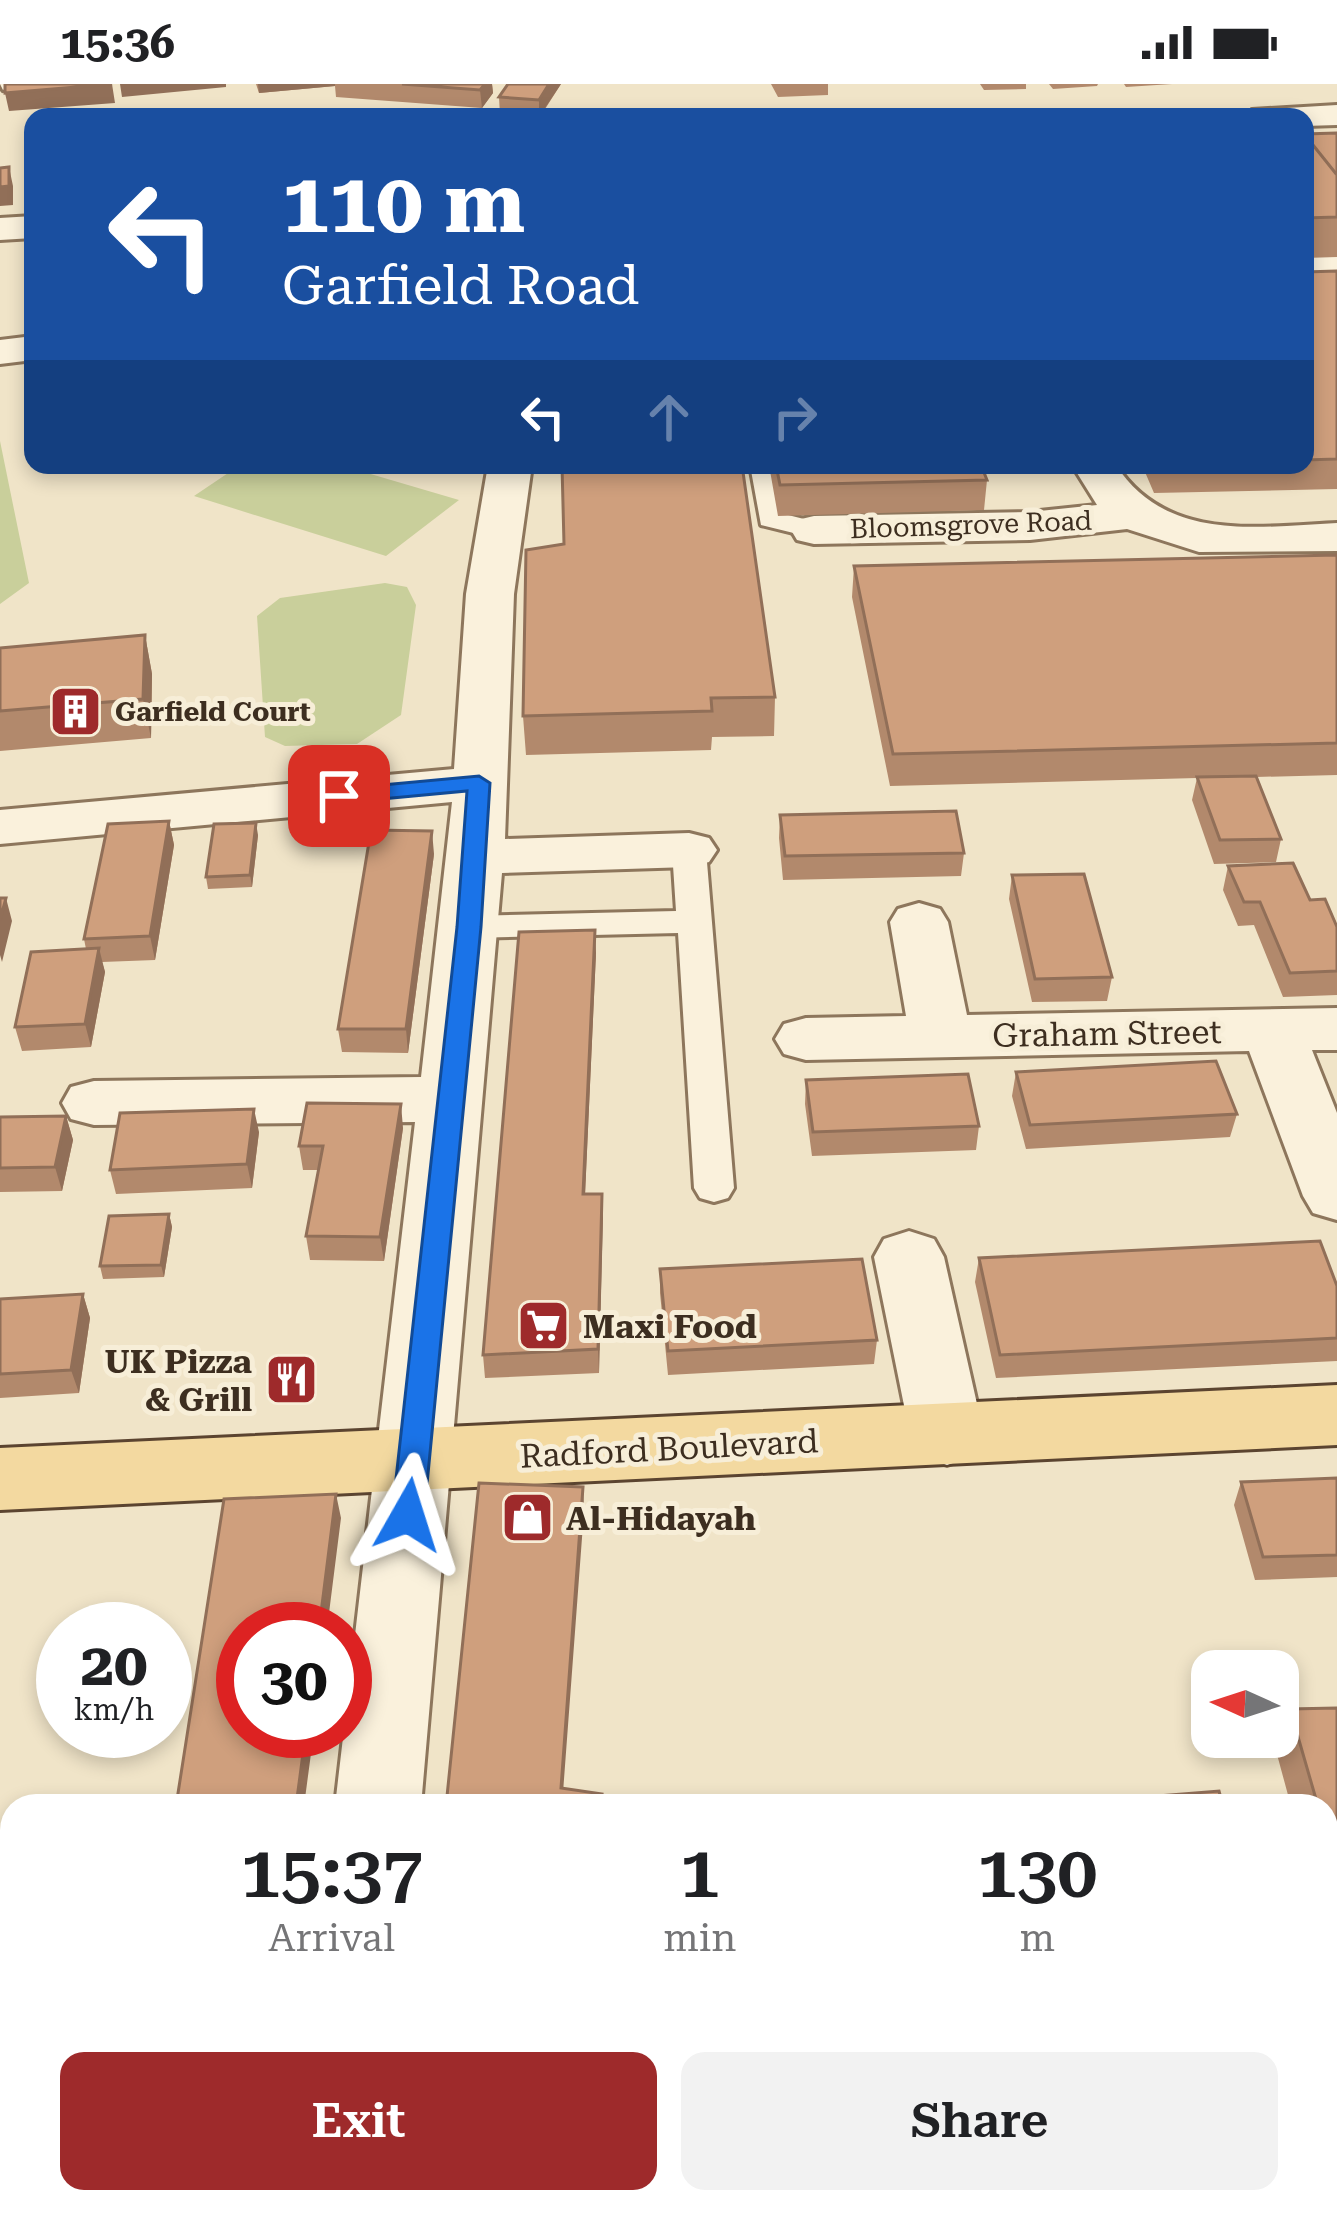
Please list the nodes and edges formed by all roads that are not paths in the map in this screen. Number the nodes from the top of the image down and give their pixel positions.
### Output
1 (509, 474) edge
2 (764, 474) edge
3 (1100, 474) edge
4 (1128, 515) junction
5 (814, 530) joint
6 (1337, 537) edge
7 (479, 783) junction
8 (0, 827) edge
9 (689, 850) joint
10 (476, 857) junction
11 (692, 922) junction
12 (919, 922) dead end
13 (469, 927) junction
14 (1337, 1029) edge
15 (1273, 1031) junction
16 (940, 1035) junction
17 (806, 1039) dead end
18 (450, 1099) junction
19 (94, 1102) dead end
20 (714, 1188) dead end
21 (1337, 1196) edge
22 (909, 1257) dead end
23 (1337, 1415) edge
24 (947, 1435) junction
25 (413, 1460) junction
26 (0, 1479) edge
27 (379, 1794) edge

1 - 7 street
2 - 5 lane
3 - 4 street, Bloomsgrove Road
4 - 5 street, Bloomsgrove Road
4 - 6 street, Bloomsgrove Road
7 - 8 street
7 - 10 street
9 - 10 street
9 - 11 lane
10 - 13 street
11 - 13 lane
11 - 20 lane
12 - 16 street
13 - 18 street
14 - 15 street, Graham Street
15 - 16 street, Graham Street
15 - 21 street
16 - 17 street, Graham Street
18 - 19 street
18 - 25 street
22 - 24 street
23 - 24 main road, Radford Boulevard
24 - 25 main road, Radford Boulevard
25 - 26 main road, Radford Boulevard
25 - 27 street

